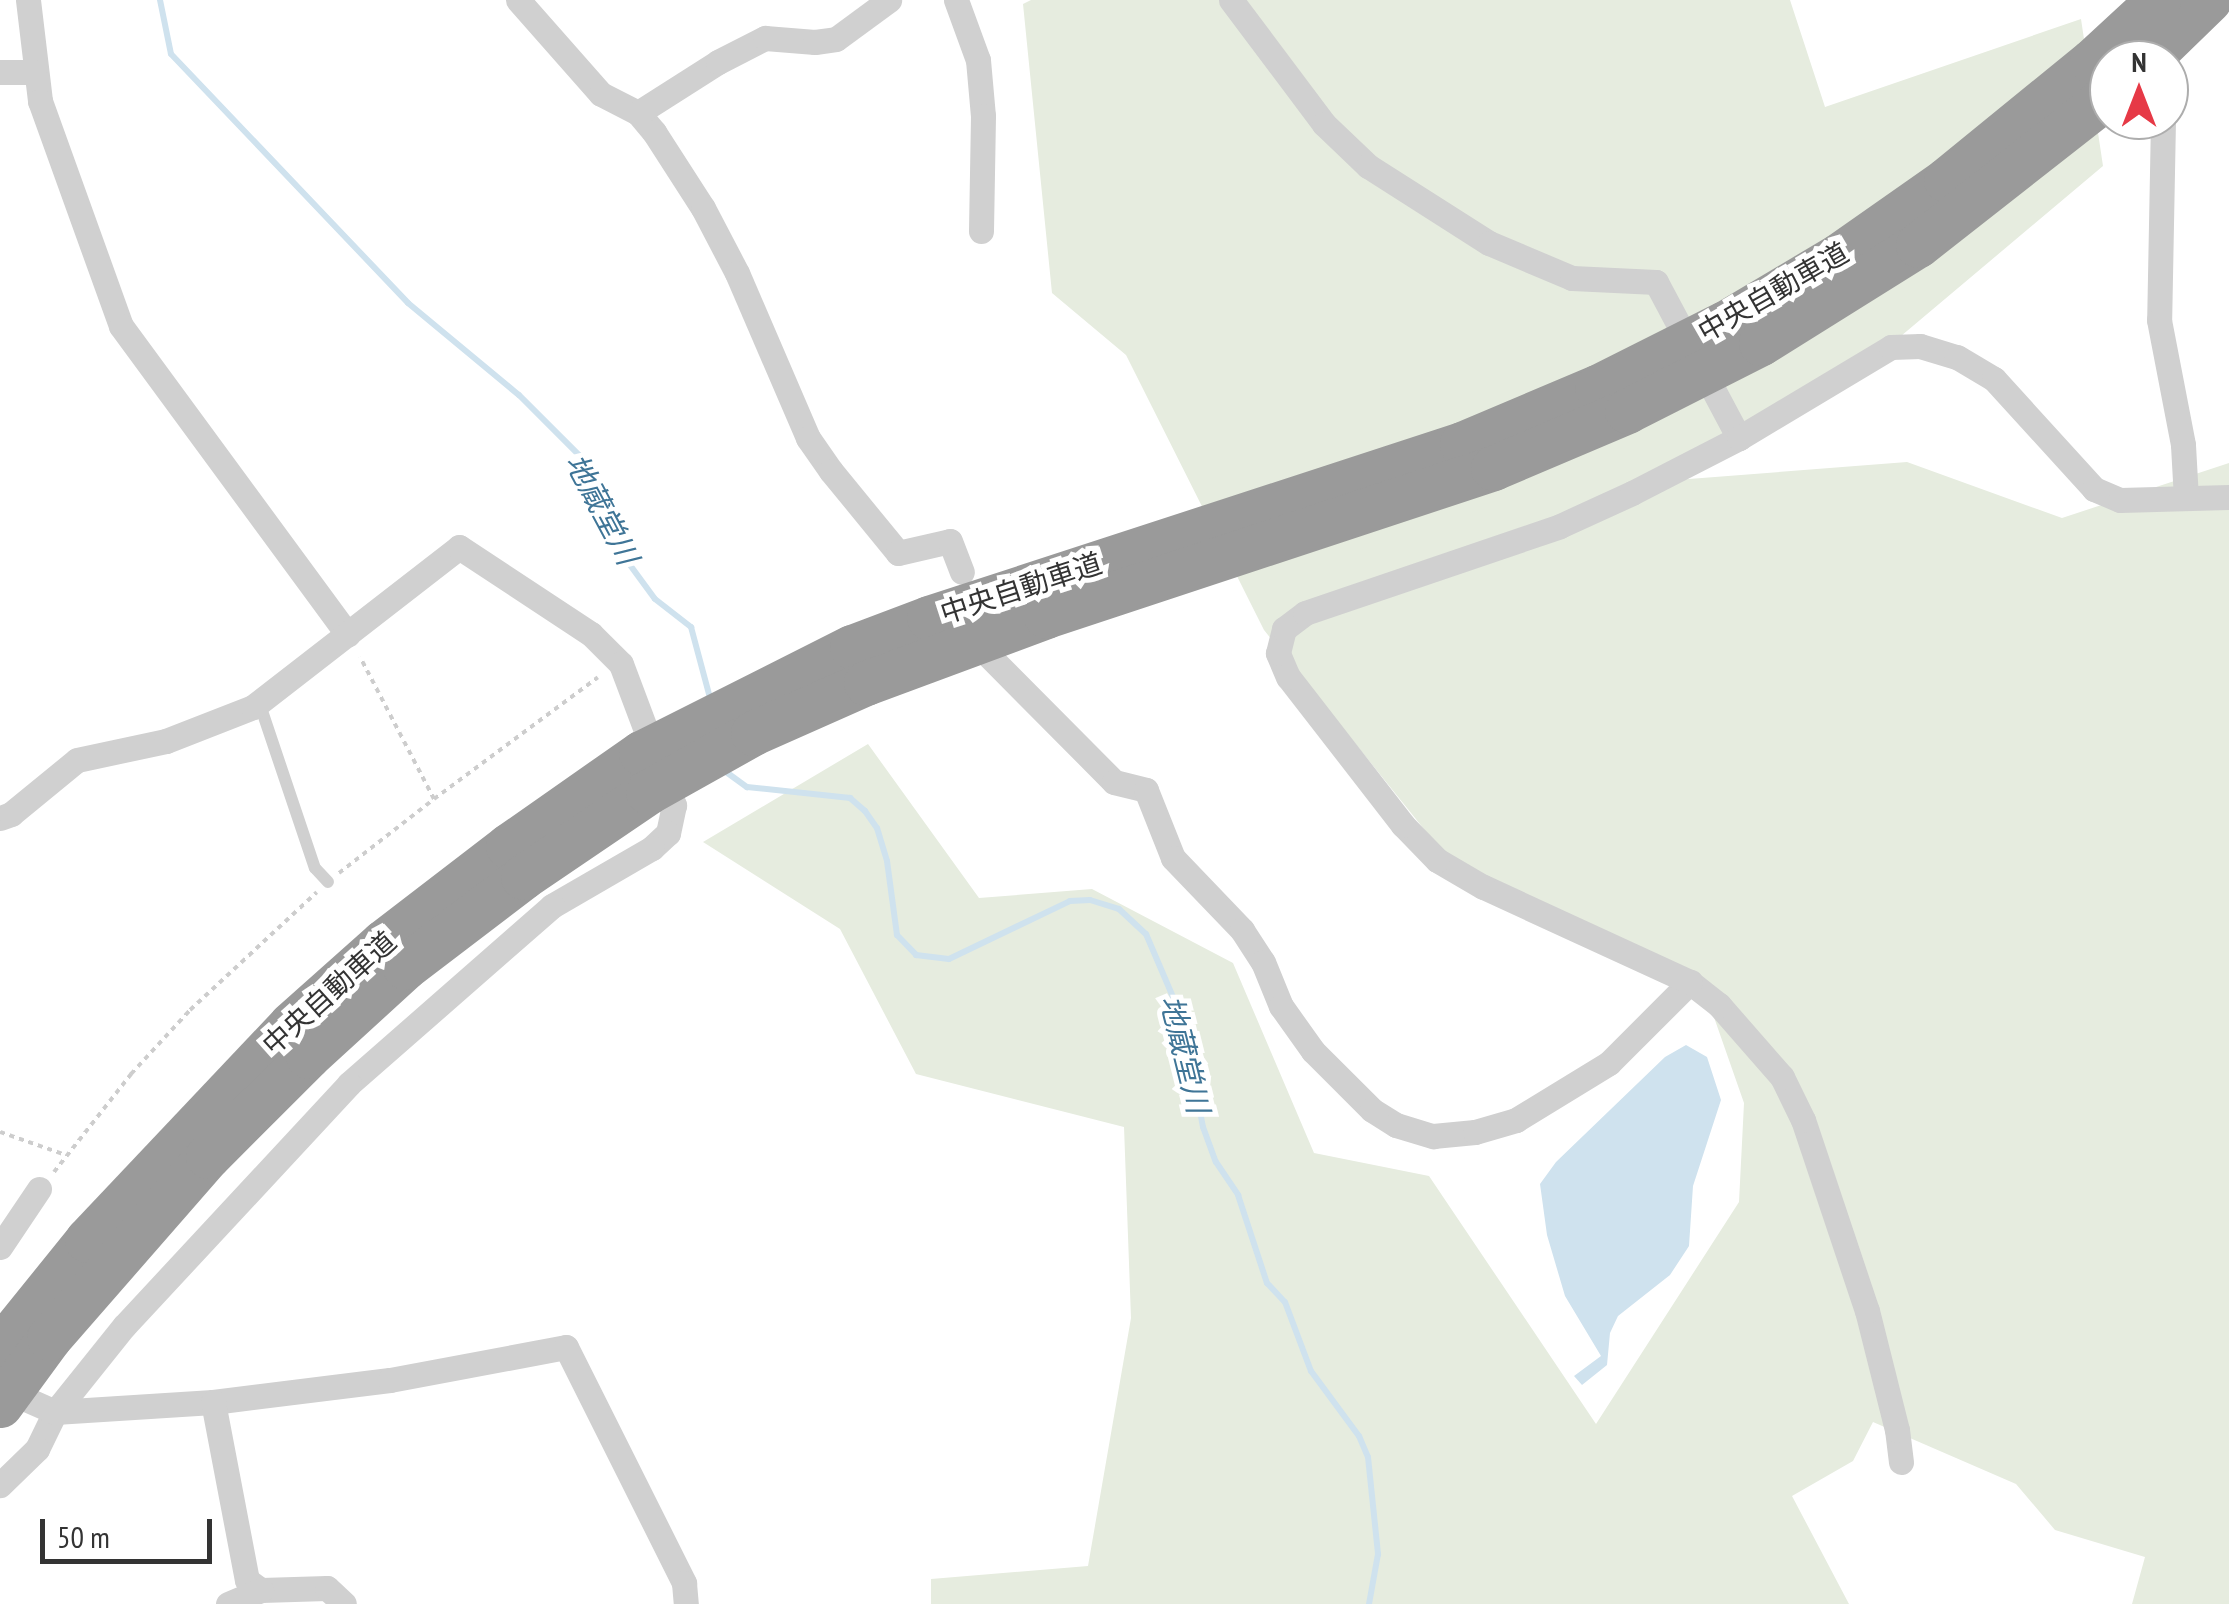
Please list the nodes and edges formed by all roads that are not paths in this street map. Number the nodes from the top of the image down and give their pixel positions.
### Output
1 (28, 0) edge
2 (518, 0) edge
3 (889, 0) edge
4 (956, 0) edge
5 (1231, 0) edge
6 (2127, 0) edge
7 (2158, 0) edge
8 (2210, 0) edge
9 (2129, 40) edge
10 (2142, 40) edge
11 (2170, 40) edge
12 (0, 72) edge
13 (34, 72) junction
14 (2089, 86) edge
15 (638, 113) junction
16 (2163, 140) edge
17 (981, 231) dead end
18 (1732, 428) junction
19 (2229, 497) edge
20 (2186, 498) junction
21 (962, 572) dead end
22 (348, 635) junction
23 (989, 656) dead end
24 (259, 702) junction
25 (644, 772) junction
26 (0, 818) edge
27 (328, 882) road end
28 (1690, 982) junction
29 (38, 1190) road end
30 (0, 1247) edge
31 (0, 1348) edge
32 (214, 1402) junction
33 (14, 1403) edge
34 (55, 1412) junction
35 (1901, 1462) dead end
36 (0, 1485) edge
37 (261, 1590) junction
38 (228, 1604) edge
39 (344, 1604) edge
40 (686, 1604) edge

1 - 13 street
2 - 15 street
3 - 15 street
4 - 17 street
5 - 18 street
6 - 10 street
7 - 9 highway, 中央自動車道
8 - 11 highway
12 - 13 street
13 - 22 street
14 - 25 highway, 中央自動車道
15 - 21 street
16 - 20 street
18 - 20 street
18 - 28 street
19 - 20 street
22 - 24 street
22 - 34 street
23 - 28 street
24 - 26 street
24 - 27 lane
25 - 31 highway, 中央自動車道
25 - 33 highway, 中央自動車道
28 - 35 street
29 - 30 street
32 - 34 street
32 - 37 street
32 - 40 street
33 - 34 street
34 - 36 street
37 - 38 street
37 - 39 street

